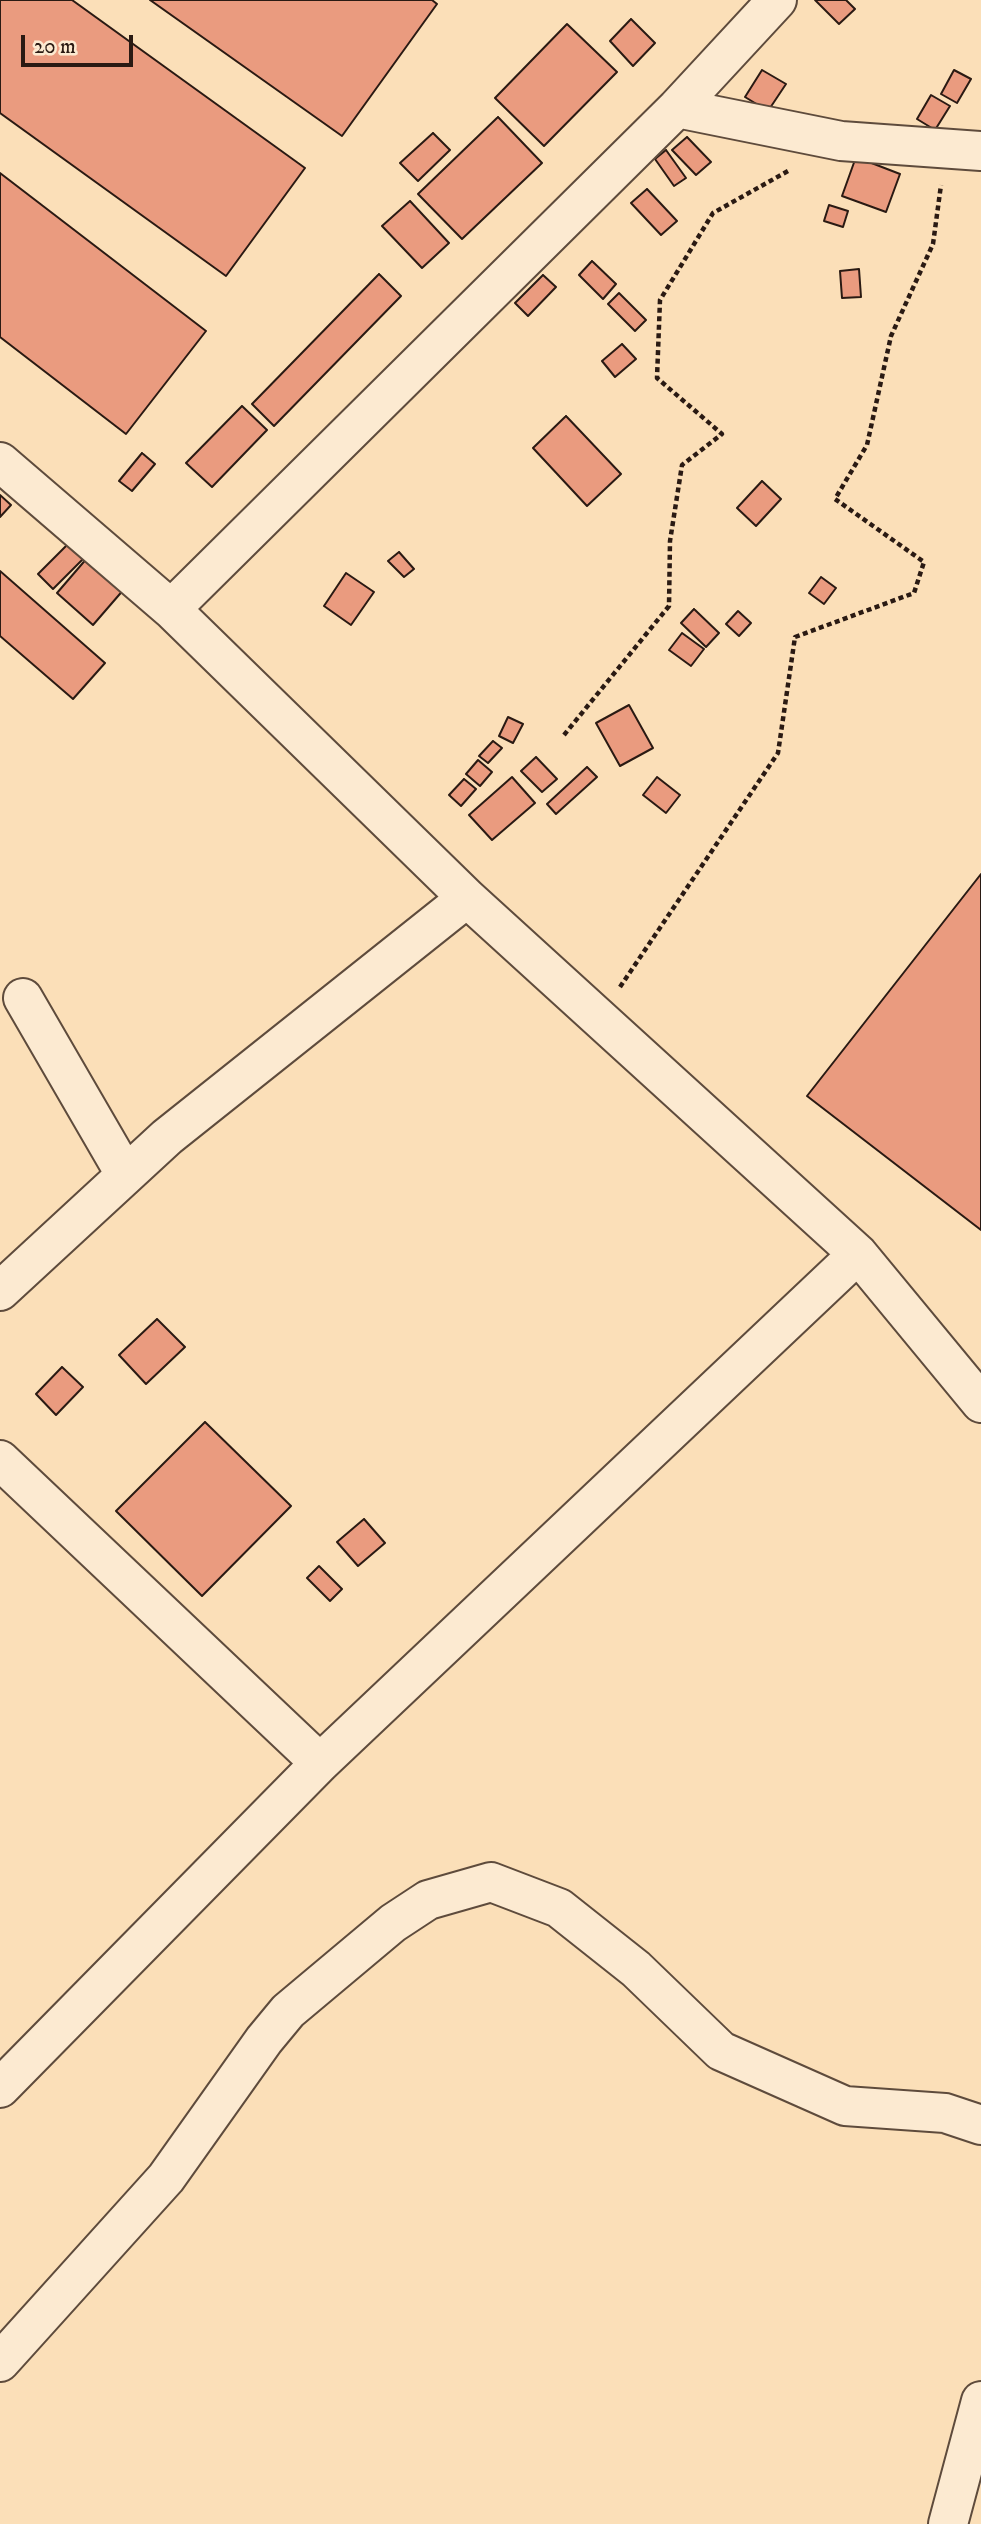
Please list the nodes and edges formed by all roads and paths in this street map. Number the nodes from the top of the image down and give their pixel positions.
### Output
1 (777, 0) edge
2 (677, 108) junction
3 (841, 141) junction
4 (964, 150) edge
5 (0, 462) edge
6 (171, 609) junction
7 (564, 735) dead end
8 (467, 898) junction
9 (23, 998) dead end
10 (598, 1018) junction
11 (125, 1174) junction
12 (858, 1254) junction
13 (0, 1291) edge
14 (981, 1403) edge
15 (0, 1460) edge
16 (320, 1763) junction
17 (0, 2088) edge
18 (981, 2125) edge
19 (0, 2362) edge
20 (981, 2401) edge
21 (948, 2524) edge

1 - 2 street
2 - 3 street
2 - 6 street
3 - 4 street
3 - 7 path
4 - 10 path
5 - 6 street
6 - 8 street
8 - 10 street
8 - 11 street
9 - 11 street
10 - 12 street
11 - 13 street
12 - 14 street
12 - 16 street
15 - 16 street
16 - 17 street
18 - 19 street
20 - 21 street

